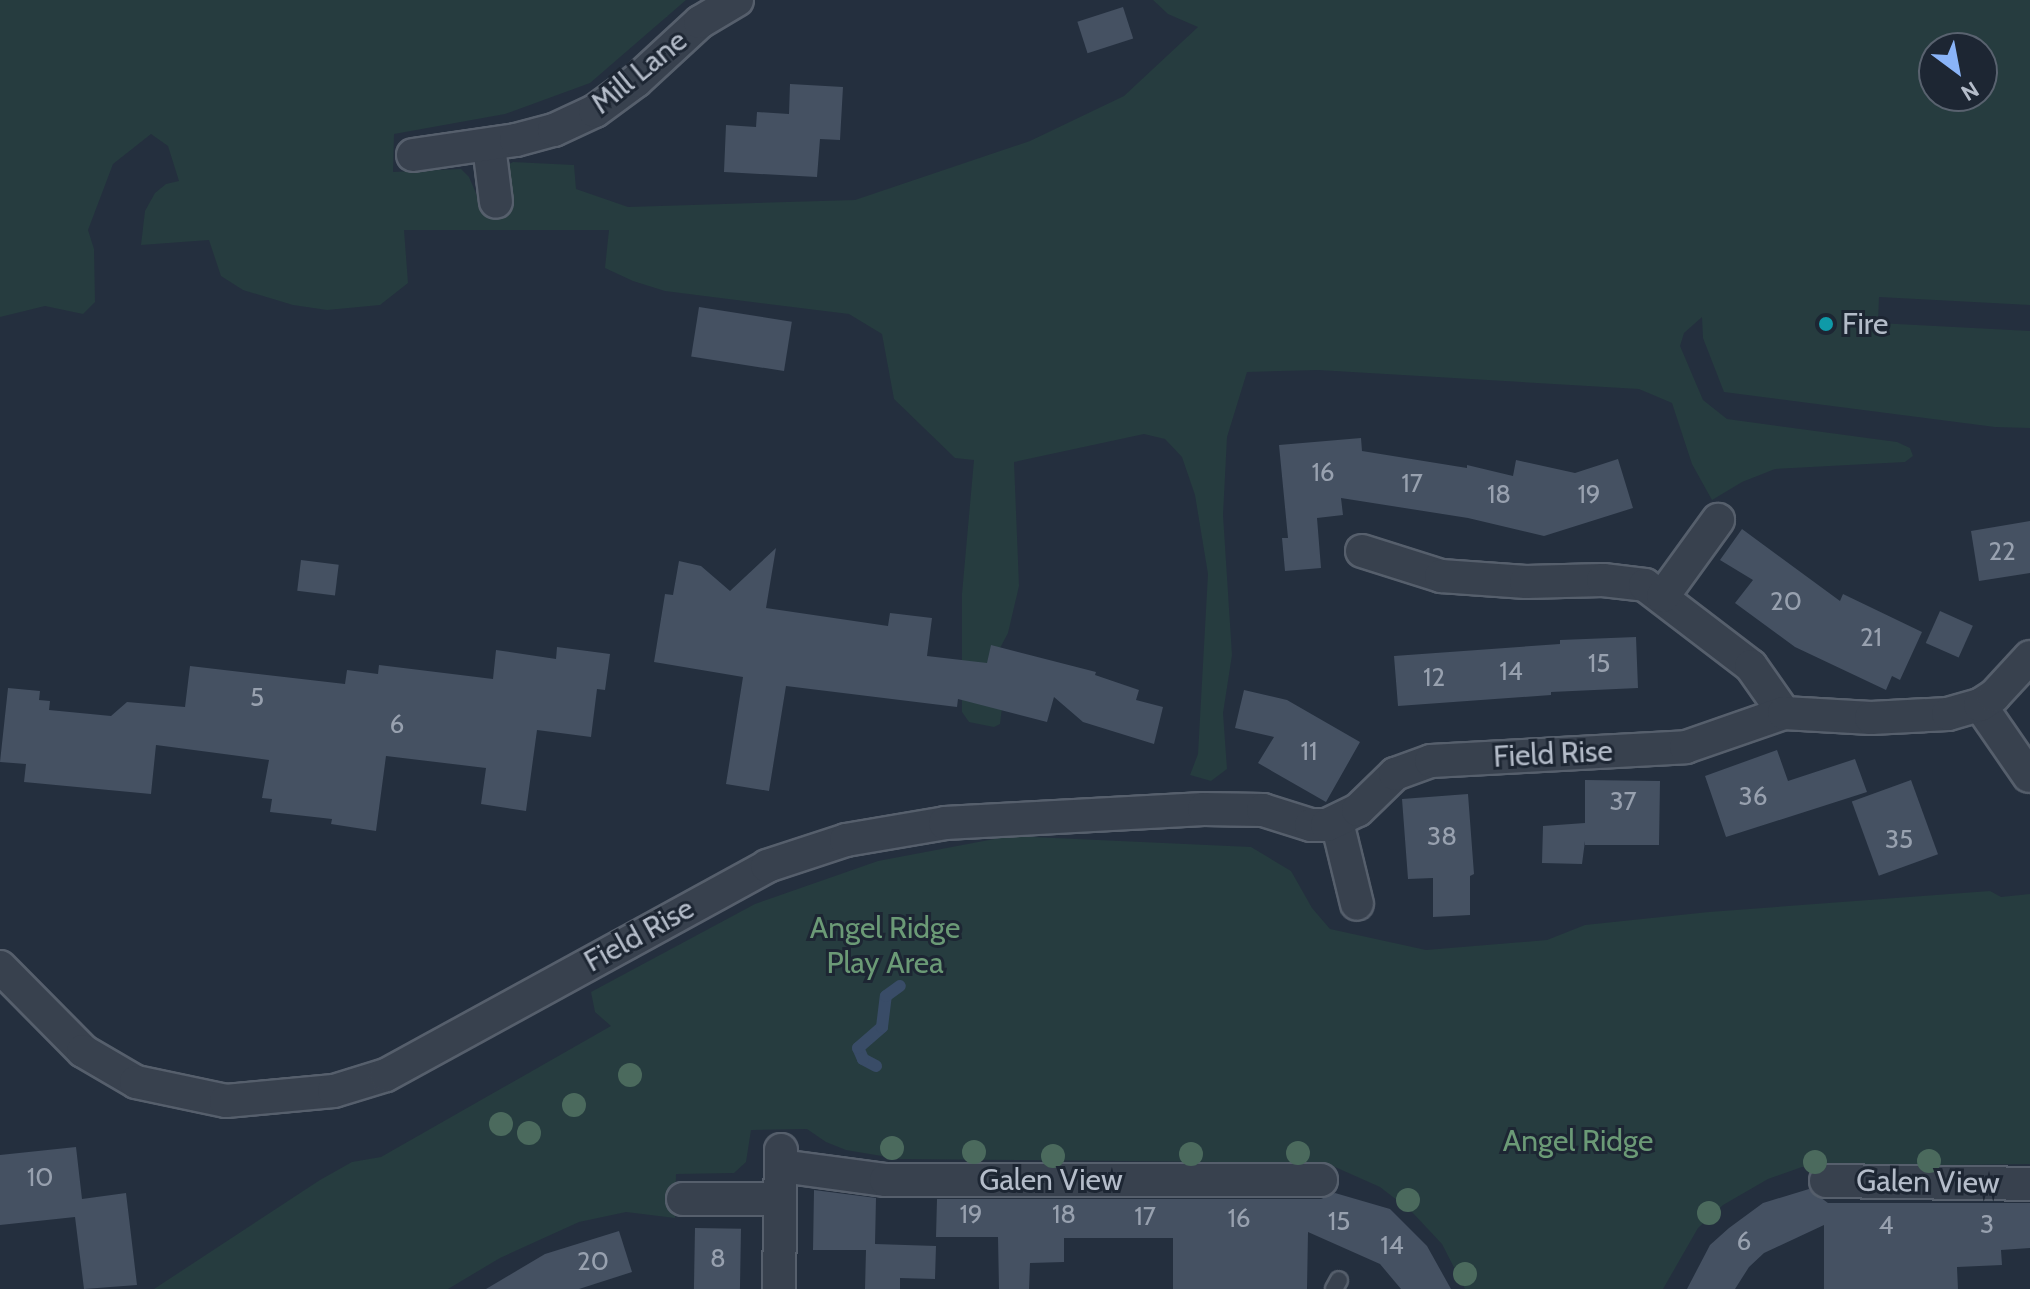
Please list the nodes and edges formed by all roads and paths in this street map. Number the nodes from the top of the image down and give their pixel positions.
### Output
1 (737, 0) edge
2 (489, 146) junction
3 (413, 155) dead end
4 (496, 202) dead end
5 (1718, 520) dead end
6 (1362, 551) dead end
7 (1663, 596) junction
8 (2030, 657) edge
9 (1980, 705) junction
10 (1784, 713) junction
11 (2029, 776) edge
12 (1337, 822) junction
13 (1357, 904) dead end
14 (0, 967) edge
15 (1321, 1180) dead end
16 (1826, 1181) dead end
17 (2030, 1184) edge
18 (683, 1199) dead end
19 (780, 1199) junction
20 (779, 1289) edge

1 - 2 street, Mill Lane
2 - 3 street, Mill Lane
2 - 4 street
5 - 7 street
6 - 7 street
7 - 10 street
8 - 9 street, Field Rise
9 - 10 street, Field Rise
9 - 11 street
10 - 12 street, Field Rise
12 - 13 street
12 - 14 street, Field Rise
15 - 19 street, Galen View
16 - 17 street, Galen View
18 - 19 street
19 - 20 street

